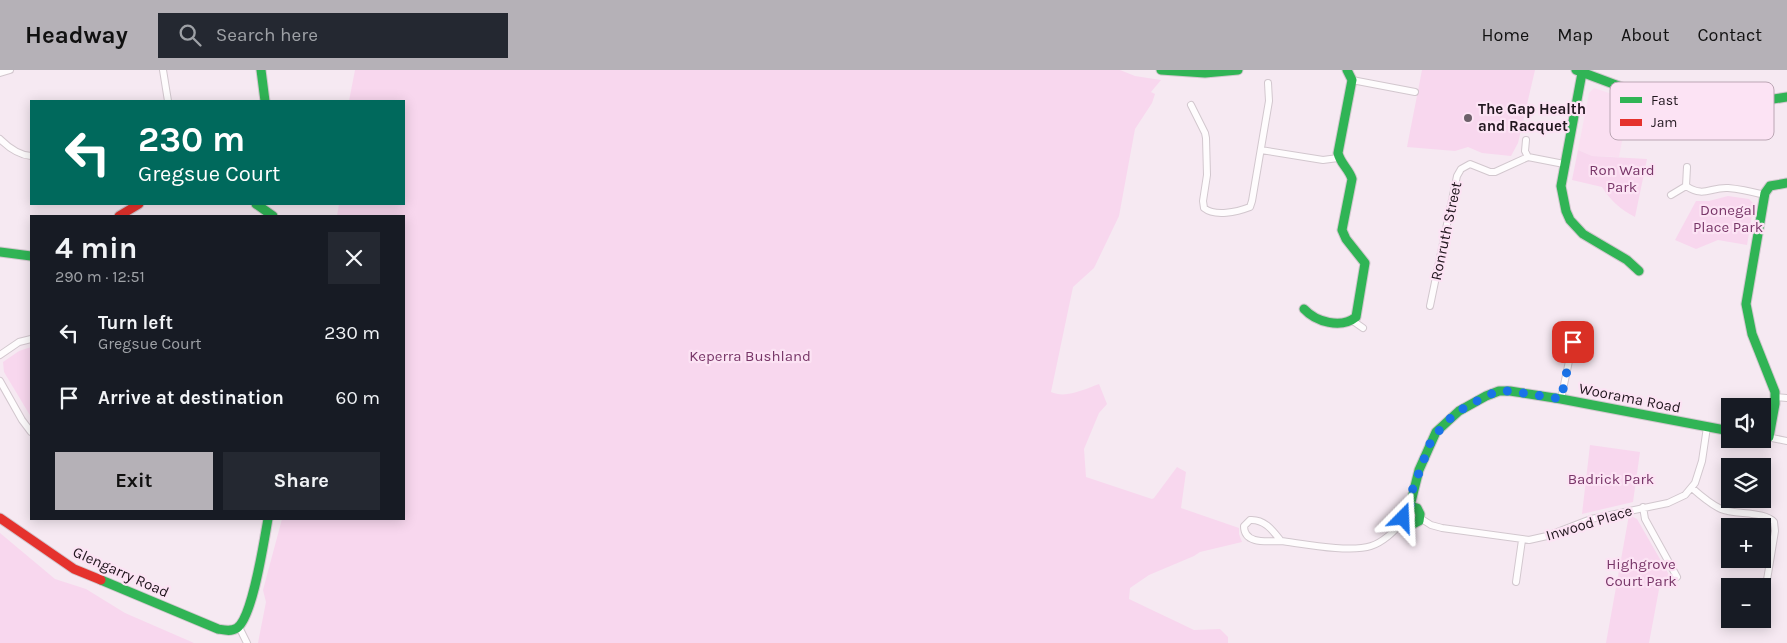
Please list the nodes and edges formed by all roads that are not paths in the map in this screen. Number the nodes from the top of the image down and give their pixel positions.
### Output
1 (10, 70) edge
2 (163, 70) edge
3 (260, 70) edge
4 (1161, 70) edge
5 (1238, 70) edge
6 (1228, 71) edge
7 (1579, 71) edge
8 (0, 73) edge
9 (1349, 74) edge
10 (1610, 83) edge
11 (1268, 84) dead end
12 (1415, 92) dead end
13 (1787, 97) edge
14 (1774, 99) edge
15 (168, 100) edge
16 (265, 100) edge
17 (1191, 105) dead end
18 (0, 139) edge
19 (1526, 140) dead end
20 (1261, 150) junction
21 (30, 156) edge
22 (1528, 157) junction
23 (1338, 158) junction
24 (1564, 164) junction
25 (1687, 167) dead end
26 (1787, 182) edge
27 (1686, 186) junction
28 (1766, 191) junction
29 (1671, 195) dead end
30 (137, 205) edge
31 (257, 205) edge
32 (121, 215) edge
33 (272, 215) edge
34 (0, 252) edge
35 (30, 256) edge
36 (1639, 271) dead end
37 (1430, 306) dead end
38 (1304, 309) dead end
39 (1353, 321) junction
40 (1363, 328) dead end
41 (30, 339) edge
42 (1573, 342) dead end
43 (0, 355) edge
44 (0, 381) edge
45 (1776, 397) junction
46 (1787, 398) edge
47 (1561, 399) junction
48 (1771, 417) edge
49 (1707, 427) junction
50 (1721, 429) edge
51 (30, 431) edge
52 (1771, 438) edge
53 (1787, 440) edge
54 (1692, 488) junction
55 (1410, 506) junction
56 (1643, 507) junction
57 (0, 518) edge
58 (1420, 518) junction
59 (268, 520) edge
60 (1404, 520) junction
61 (1522, 540) junction
62 (1281, 542) junction
63 (1677, 577) dead end
64 (1767, 578) edge
65 (1516, 582) dead end
66 (239, 627) junction
67 (247, 643) edge

1 - 8 street
2 - 15 street
3 - 16 street
4 - 6 street
5 - 6 street
7 - 10 street
7 - 24 street
9 - 12 street
9 - 23 street
11 - 20 street
13 - 14 street
17 - 20 street
18 - 21 street
19 - 22 street
20 - 23 street
22 - 24 street
22 - 37 street, Ronruth Street
23 - 39 street
24 - 36 street
25 - 27 street
26 - 28 street
27 - 28 street
27 - 29 street
28 - 45 street
30 - 32 street
31 - 33 street
34 - 35 street
38 - 39 street
39 - 40 street
41 - 43 street
42 - 47 street
44 - 51 street
45 - 46 street
45 - 48 street
47 - 49 street, Woorama Road
47 - 55 street, Woorama Road
49 - 50 street, Woorama Road
49 - 54 street
52 - 53 street
54 - 56 street, Inwood Place
54 - 64 street
55 - 58 street
55 - 60 street, Woorama Road
56 - 61 street, Inwood Place
56 - 63 street
57 - 66 street, Glengarry Road
58 - 60 street
58 - 61 street, Inwood Place
59 - 66 street
60 - 62 street
61 - 65 street
62 - 62 street
66 - 67 street

